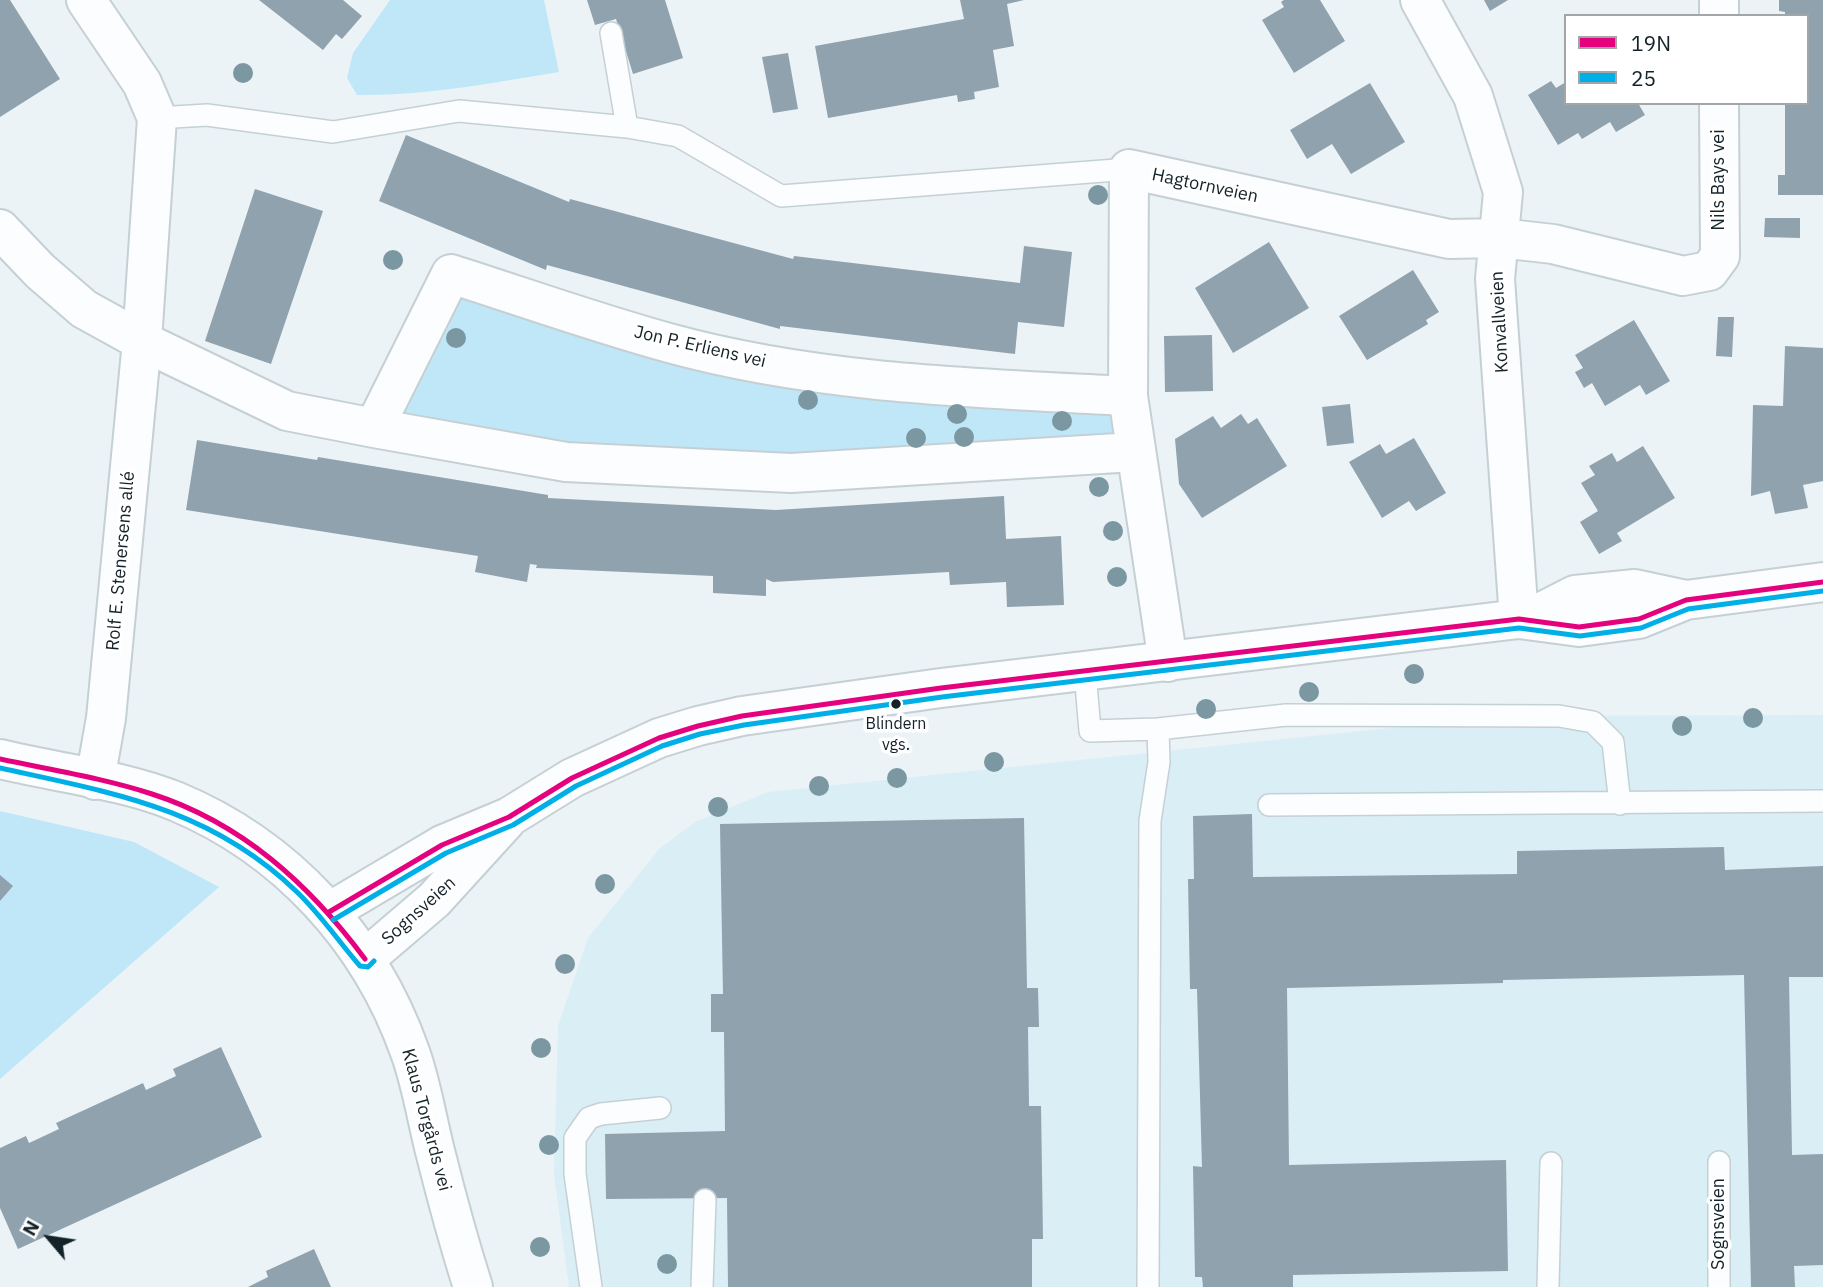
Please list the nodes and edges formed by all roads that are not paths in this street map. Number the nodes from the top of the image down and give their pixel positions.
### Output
1 (86, 0) edge
2 (1420, 0) edge
3 (611, 33) dead end
4 (1719, 105) edge
5 (157, 118) junction
6 (627, 127) junction
7 (1129, 169) junction
8 (0, 229) edge
9 (1500, 238) junction
10 (1720, 256) joint
11 (142, 341) junction
12 (1128, 396) junction
13 (374, 428) junction
14 (1134, 452) junction
15 (1823, 582) edge
16 (1525, 619) junction
17 (1168, 662) junction
18 (1085, 672) junction
19 (1158, 729) junction
20 (0, 759) edge
21 (95, 780) junction
22 (1823, 801) edge
23 (1620, 804) junction
24 (1269, 805) dead end
25 (509, 817) junction
26 (329, 912) junction
27 (365, 959) junction
28 (660, 1108) dead end
29 (1719, 1161) dead end
30 (1551, 1163) dead end
31 (705, 1200) dead end
32 (473, 1287) edge
33 (591, 1287) edge
34 (702, 1287) edge
35 (1148, 1287) edge
36 (1548, 1287) edge
37 (1719, 1287) edge

1 - 5 street, Rolf E. Stenersens allé
2 - 9 street, Konvallveien
3 - 6 lane
4 - 10 street, Nils Bays vei
5 - 6 lane
5 - 11 street, Rolf E. Stenersens allé
6 - 7 lane
7 - 9 street, Hagtornveien
7 - 12 street, Hagtornveien
8 - 11 street
9 - 10 street, Hagtornveien
9 - 16 street, Konvallveien
11 - 13 street
11 - 21 street, Rolf E. Stenersens allé
12 - 13 street, Jon P. Erliens vei
12 - 14 street, Hagtornveien
13 - 14 street
14 - 17 street, Hagtornveien
15 - 16 street, Sognsveien
16 - 17 street, Sognsveien
17 - 18 street, Sognsveien
18 - 19 lane
18 - 25 street, Sognsveien
19 - 23 lane
19 - 35 lane
20 - 21 street, Sognsveien
21 - 26 street, Sognsveien
22 - 23 lane
23 - 24 lane
25 - 26 street, Sognsveien
25 - 27 street, Sognsveien
26 - 27 street, Sognsveien
27 - 32 street, Klaus Torgårds vei
28 - 33 lane
29 - 37 lane, Sognsveien
30 - 36 lane
31 - 34 lane

